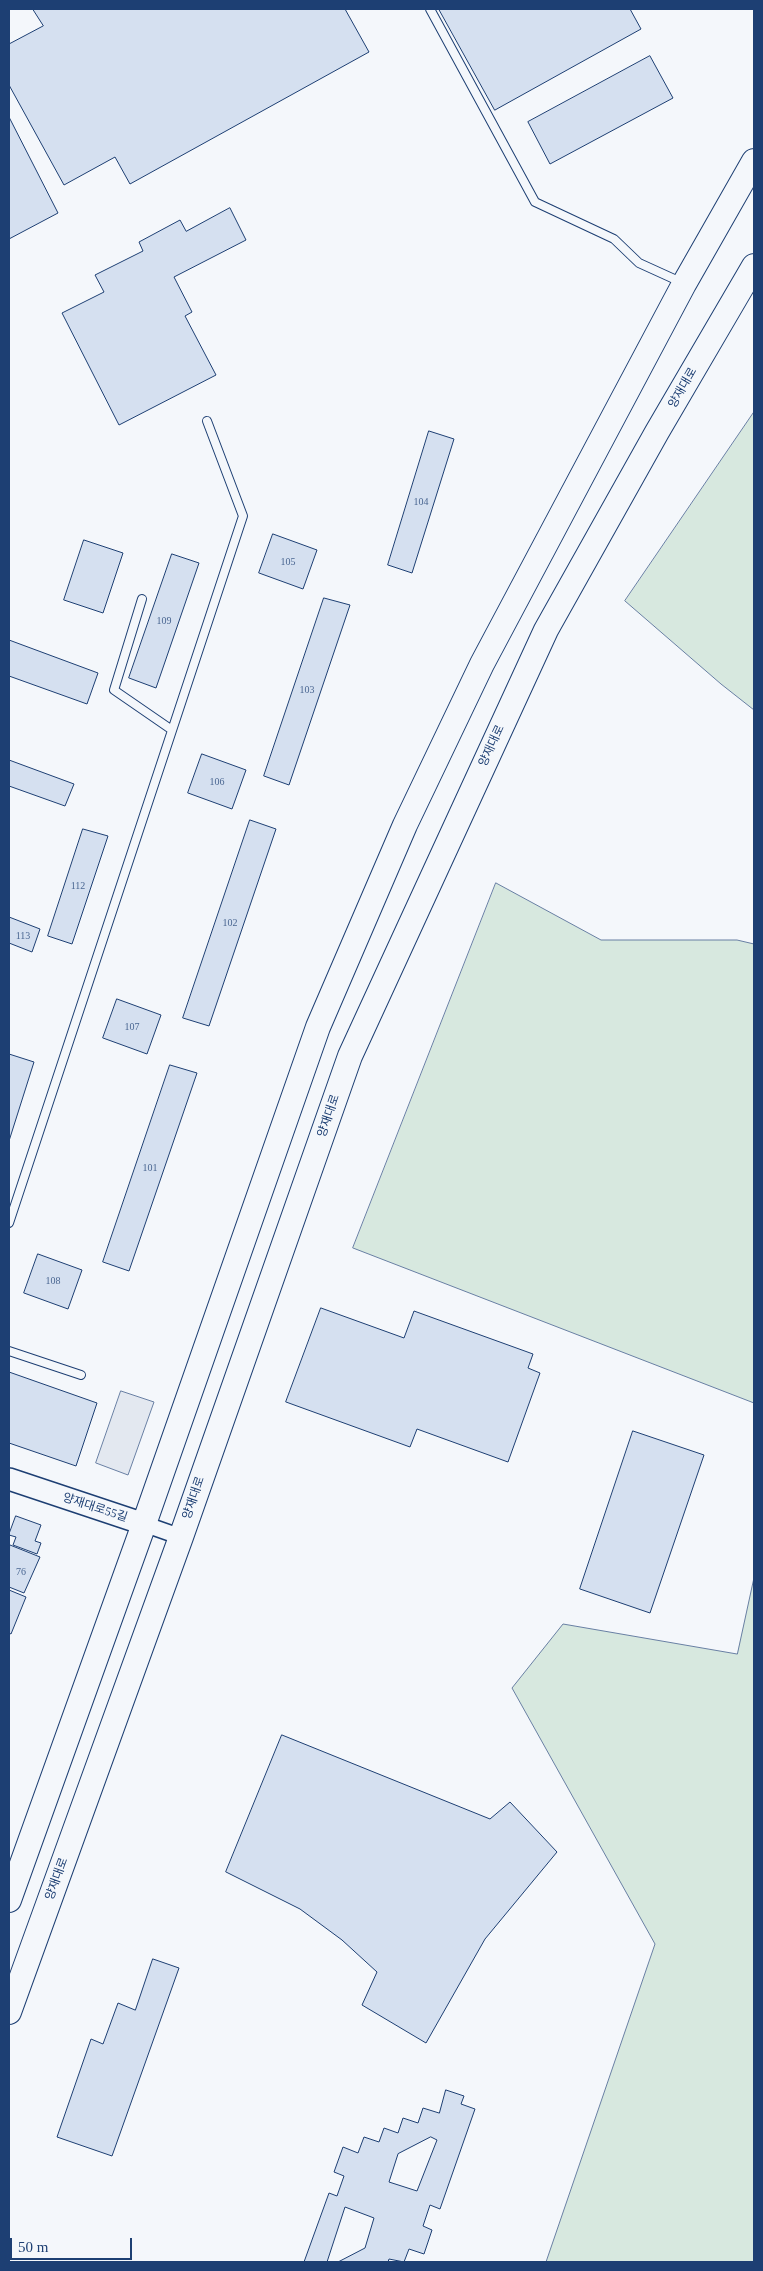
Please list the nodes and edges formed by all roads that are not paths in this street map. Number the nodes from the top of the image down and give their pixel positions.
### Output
1 (430, 9) edge
2 (754, 161) edge
3 (754, 266) edge
4 (684, 284) junction
5 (754, 296) edge
6 (207, 421) dead end
7 (657, 432) junction
8 (142, 599) dead end
9 (172, 730) junction
10 (9, 1221) edge
11 (9, 1351) edge
12 (81, 1375) dead end
13 (9, 1481) edge
14 (144, 1524) junction
15 (181, 1536) junction
16 (9, 1900) edge
17 (9, 2012) edge

1 - 4 lane
2 - 4 main road
3 - 7 main road, 양재대로
4 - 14 main road
5 - 7 main road
6 - 9 lane
7 - 15 main road, 양재대로
8 - 9 lane
9 - 10 lane
11 - 12 lane
13 - 14 street, 양재대로55길
14 - 15 street, 양재대로55길
14 - 16 main road
15 - 17 main road, 양재대로

